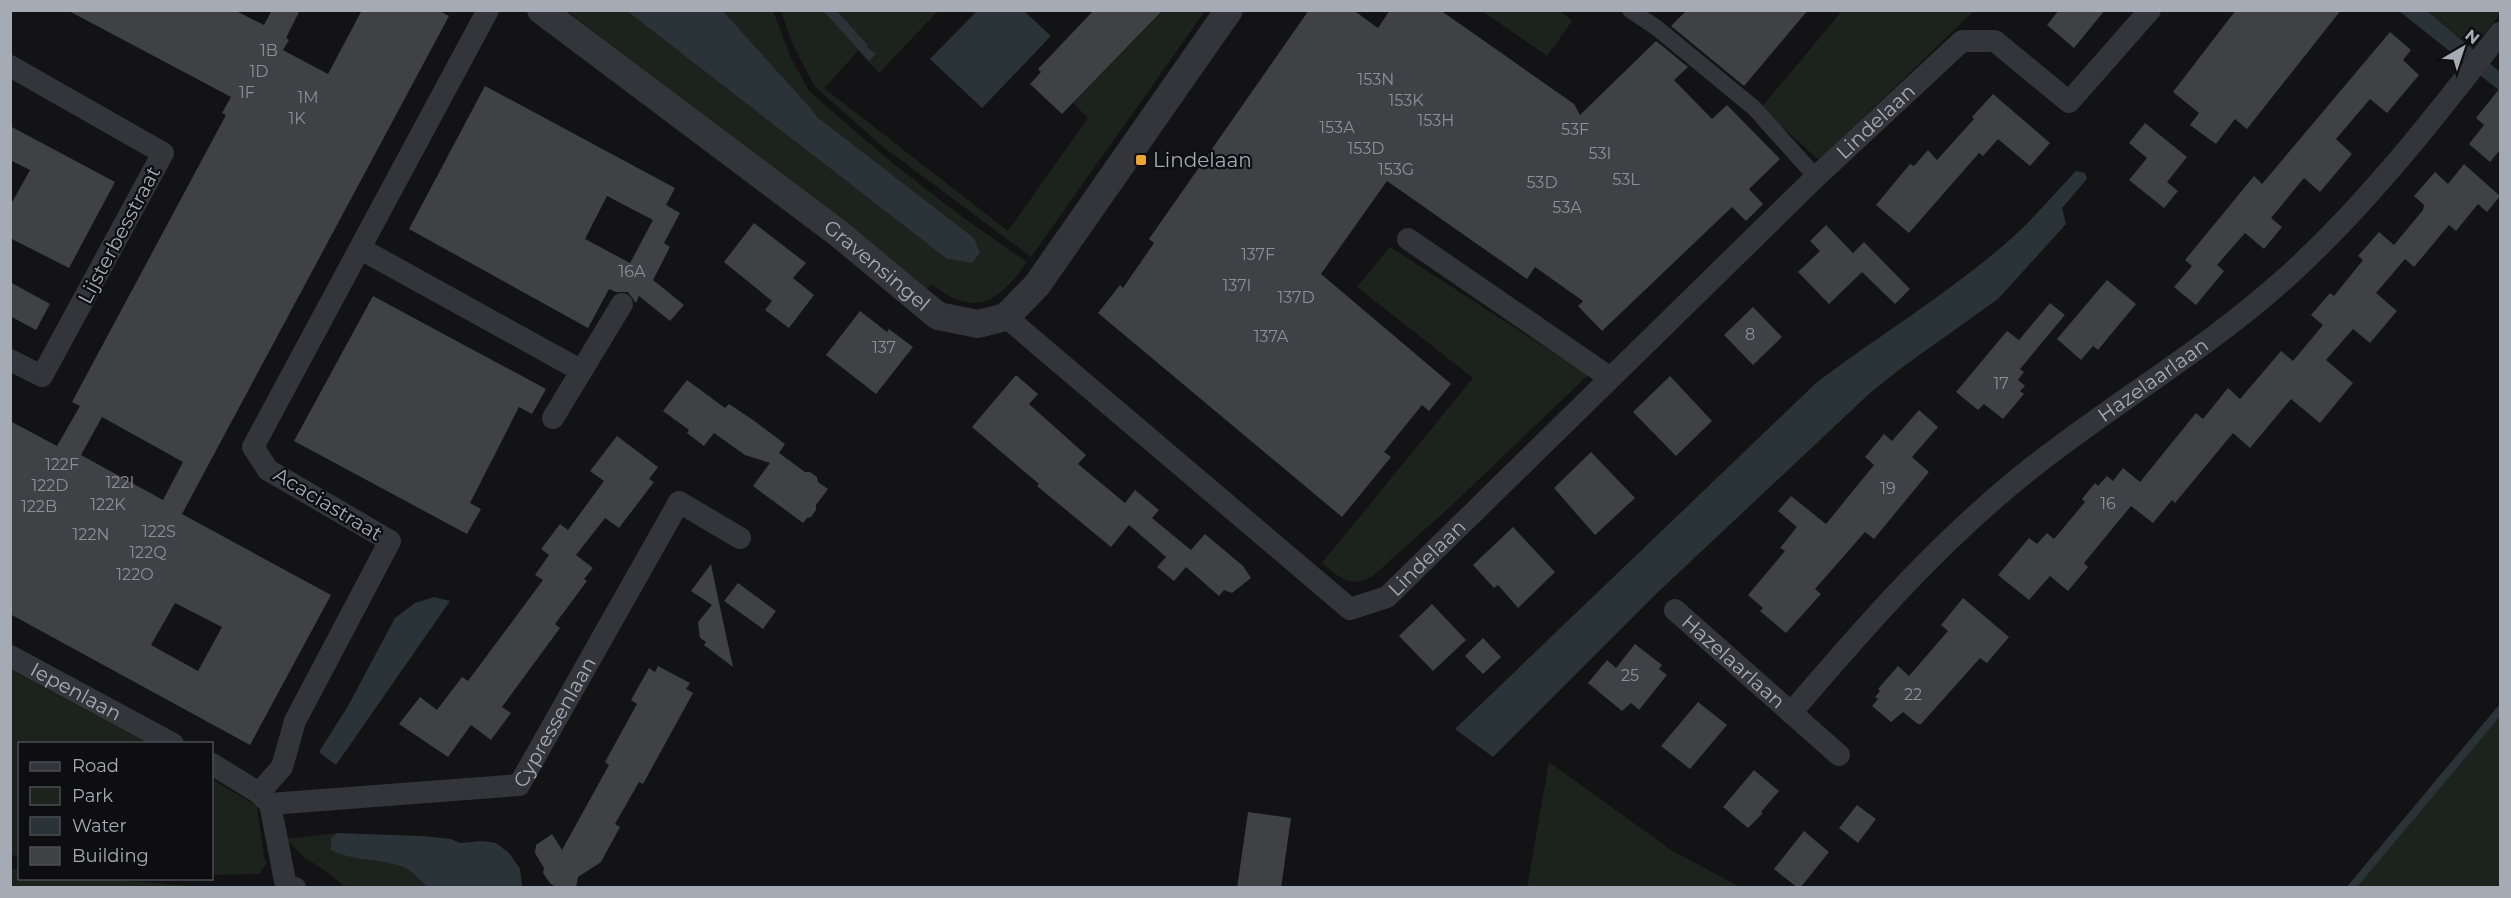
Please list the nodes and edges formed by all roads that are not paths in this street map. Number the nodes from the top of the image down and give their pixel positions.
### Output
1 (488, 10) edge
2 (541, 10) edge
3 (1229, 10) edge
4 (1630, 10) edge
5 (2150, 10) edge
6 (2500, 33) edge
7 (10, 66) edge
8 (1816, 177) junction
9 (1408, 239) dead end
10 (361, 249) junction
11 (622, 304) dead end
12 (1006, 316) junction
13 (10, 360) edge
14 (580, 370) junction
15 (1609, 377) junction
16 (553, 418) dead end
17 (740, 538) dead end
18 (1675, 610) dead end
19 (10, 656) edge
20 (1791, 713) junction
21 (169, 742) edge
22 (1839, 755) dead end
23 (213, 765) edge
24 (265, 798) junction
25 (295, 888) edge

1 - 10 street, Acaciastraat
2 - 12 street, Gravensingel
3 - 12 street, Gravensingel
4 - 8 street
5 - 8 street, Lindelaan
6 - 20 street, Hazelaarlaan
7 - 13 street, Lijsterbesstraat
8 - 15 street, Lindelaan
9 - 15 street
10 - 14 street
10 - 24 street, Acaciastraat
11 - 14 street
12 - 15 street, Lindelaan
14 - 16 street
17 - 24 street, Cypressenlaan
18 - 20 street, Hazelaarlaan
19 - 21 street, Iepenlaan
20 - 22 street, Hazelaarlaan
23 - 24 street
24 - 25 street

